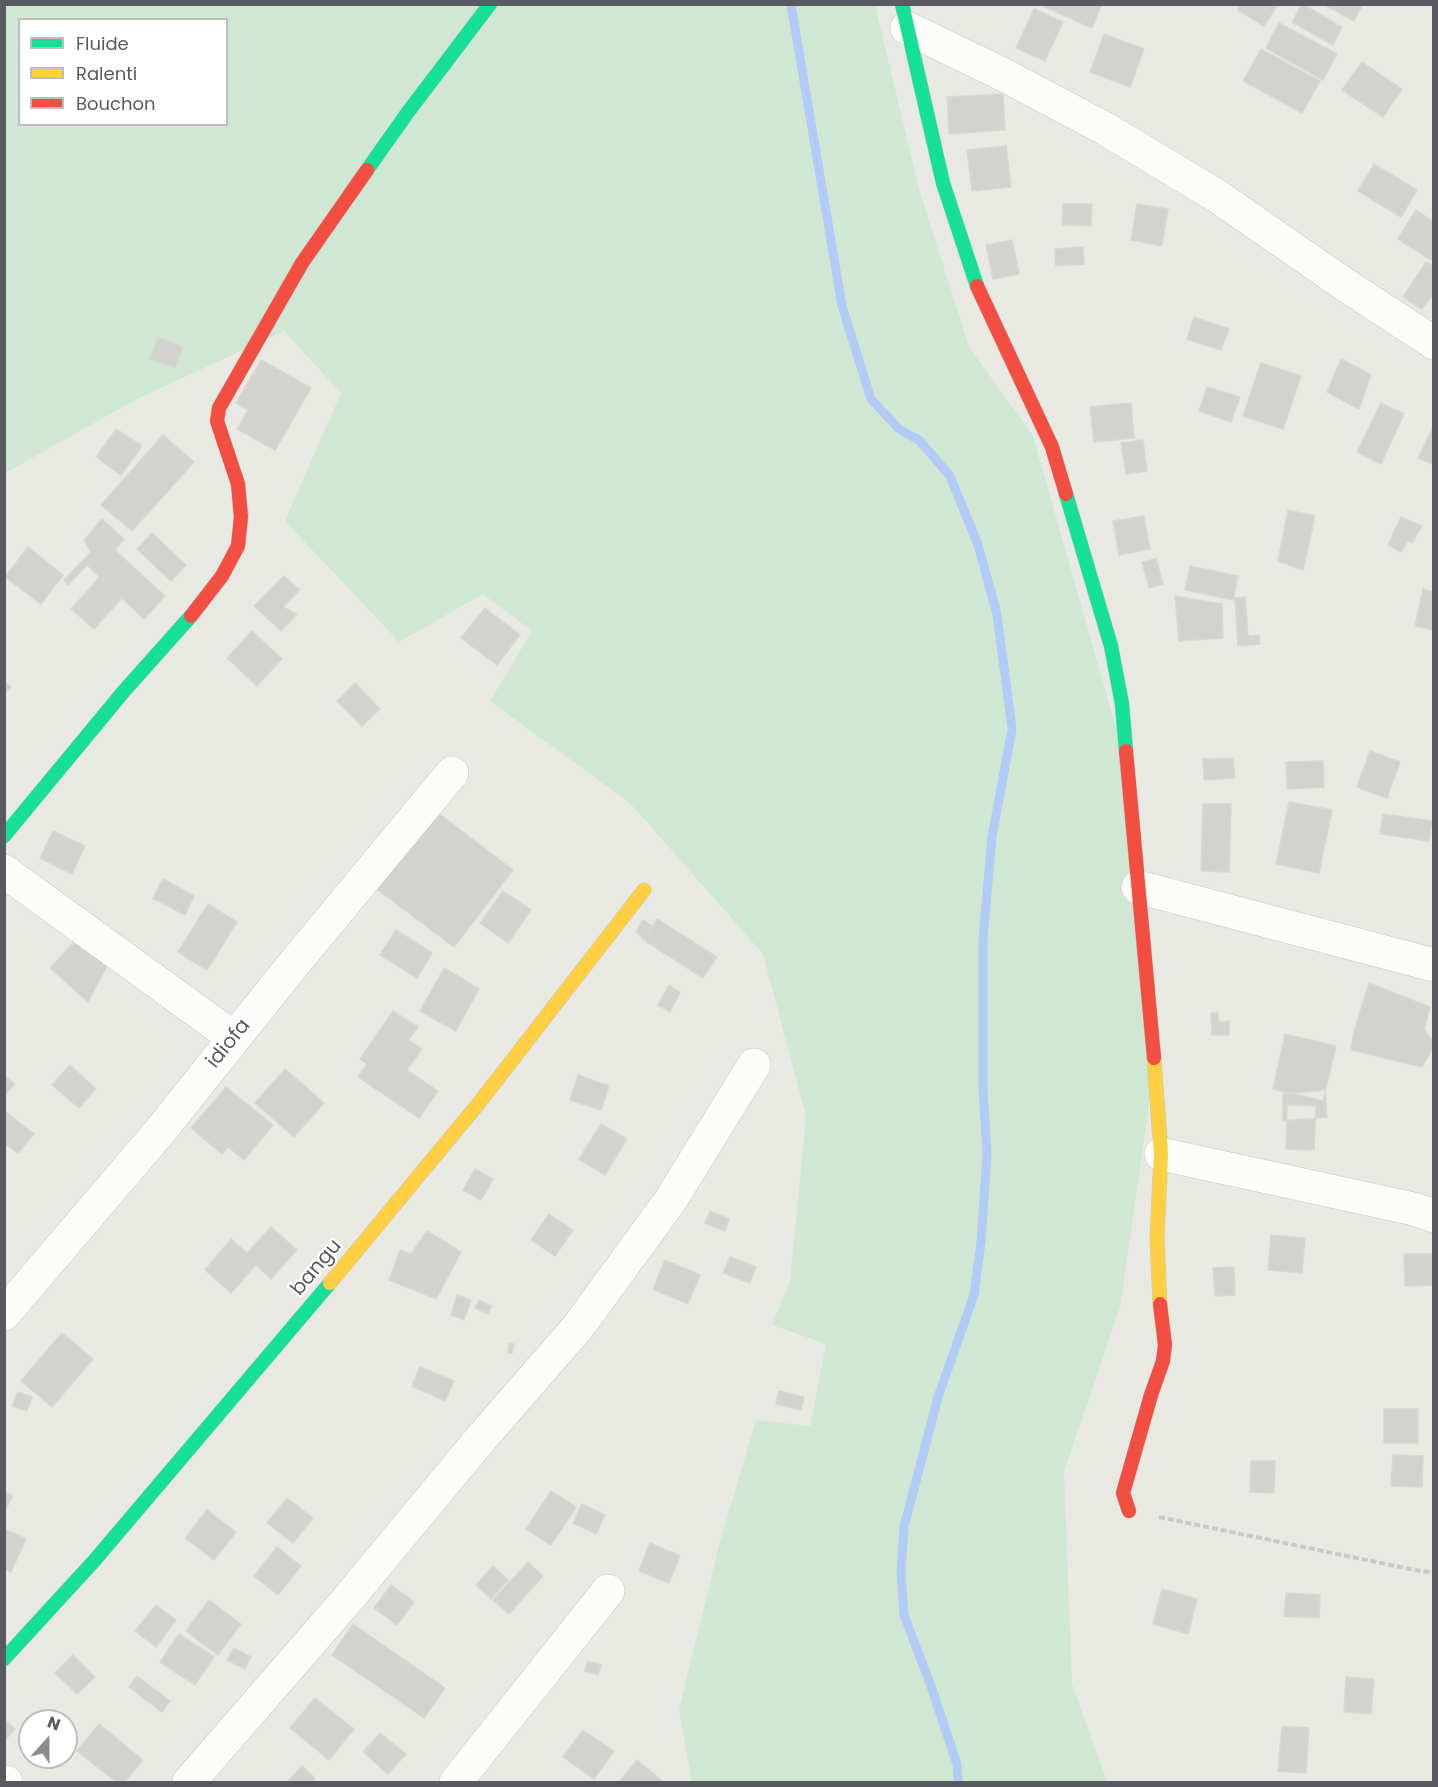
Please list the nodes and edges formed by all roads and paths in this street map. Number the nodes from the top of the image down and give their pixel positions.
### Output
1 (490, 4) edge
2 (904, 16) edge
3 (1434, 343) edge
4 (452, 773) dead end
5 (4, 836) edge
6 (4, 871) edge
7 (1138, 887) junction
8 (644, 890) dead end
9 (1434, 965) edge
10 (234, 1038) junction
11 (754, 1065) dead end
12 (1161, 1154) junction
13 (1434, 1216) edge
14 (4, 1314) edge
15 (1129, 1511) joint
16 (1434, 1573) edge
17 (609, 1591) dead end
18 (4, 1659) edge
19 (189, 1782) edge
20 (456, 1782) edge

1 - 5 street
2 - 3 street
2 - 7 street
4 - 10 street, idiofa
6 - 10 street
7 - 9 street
7 - 12 street
8 - 18 street, bangu
10 - 14 street, idiofa
11 - 19 street
12 - 13 street
12 - 15 street
15 - 16 path
17 - 20 street

